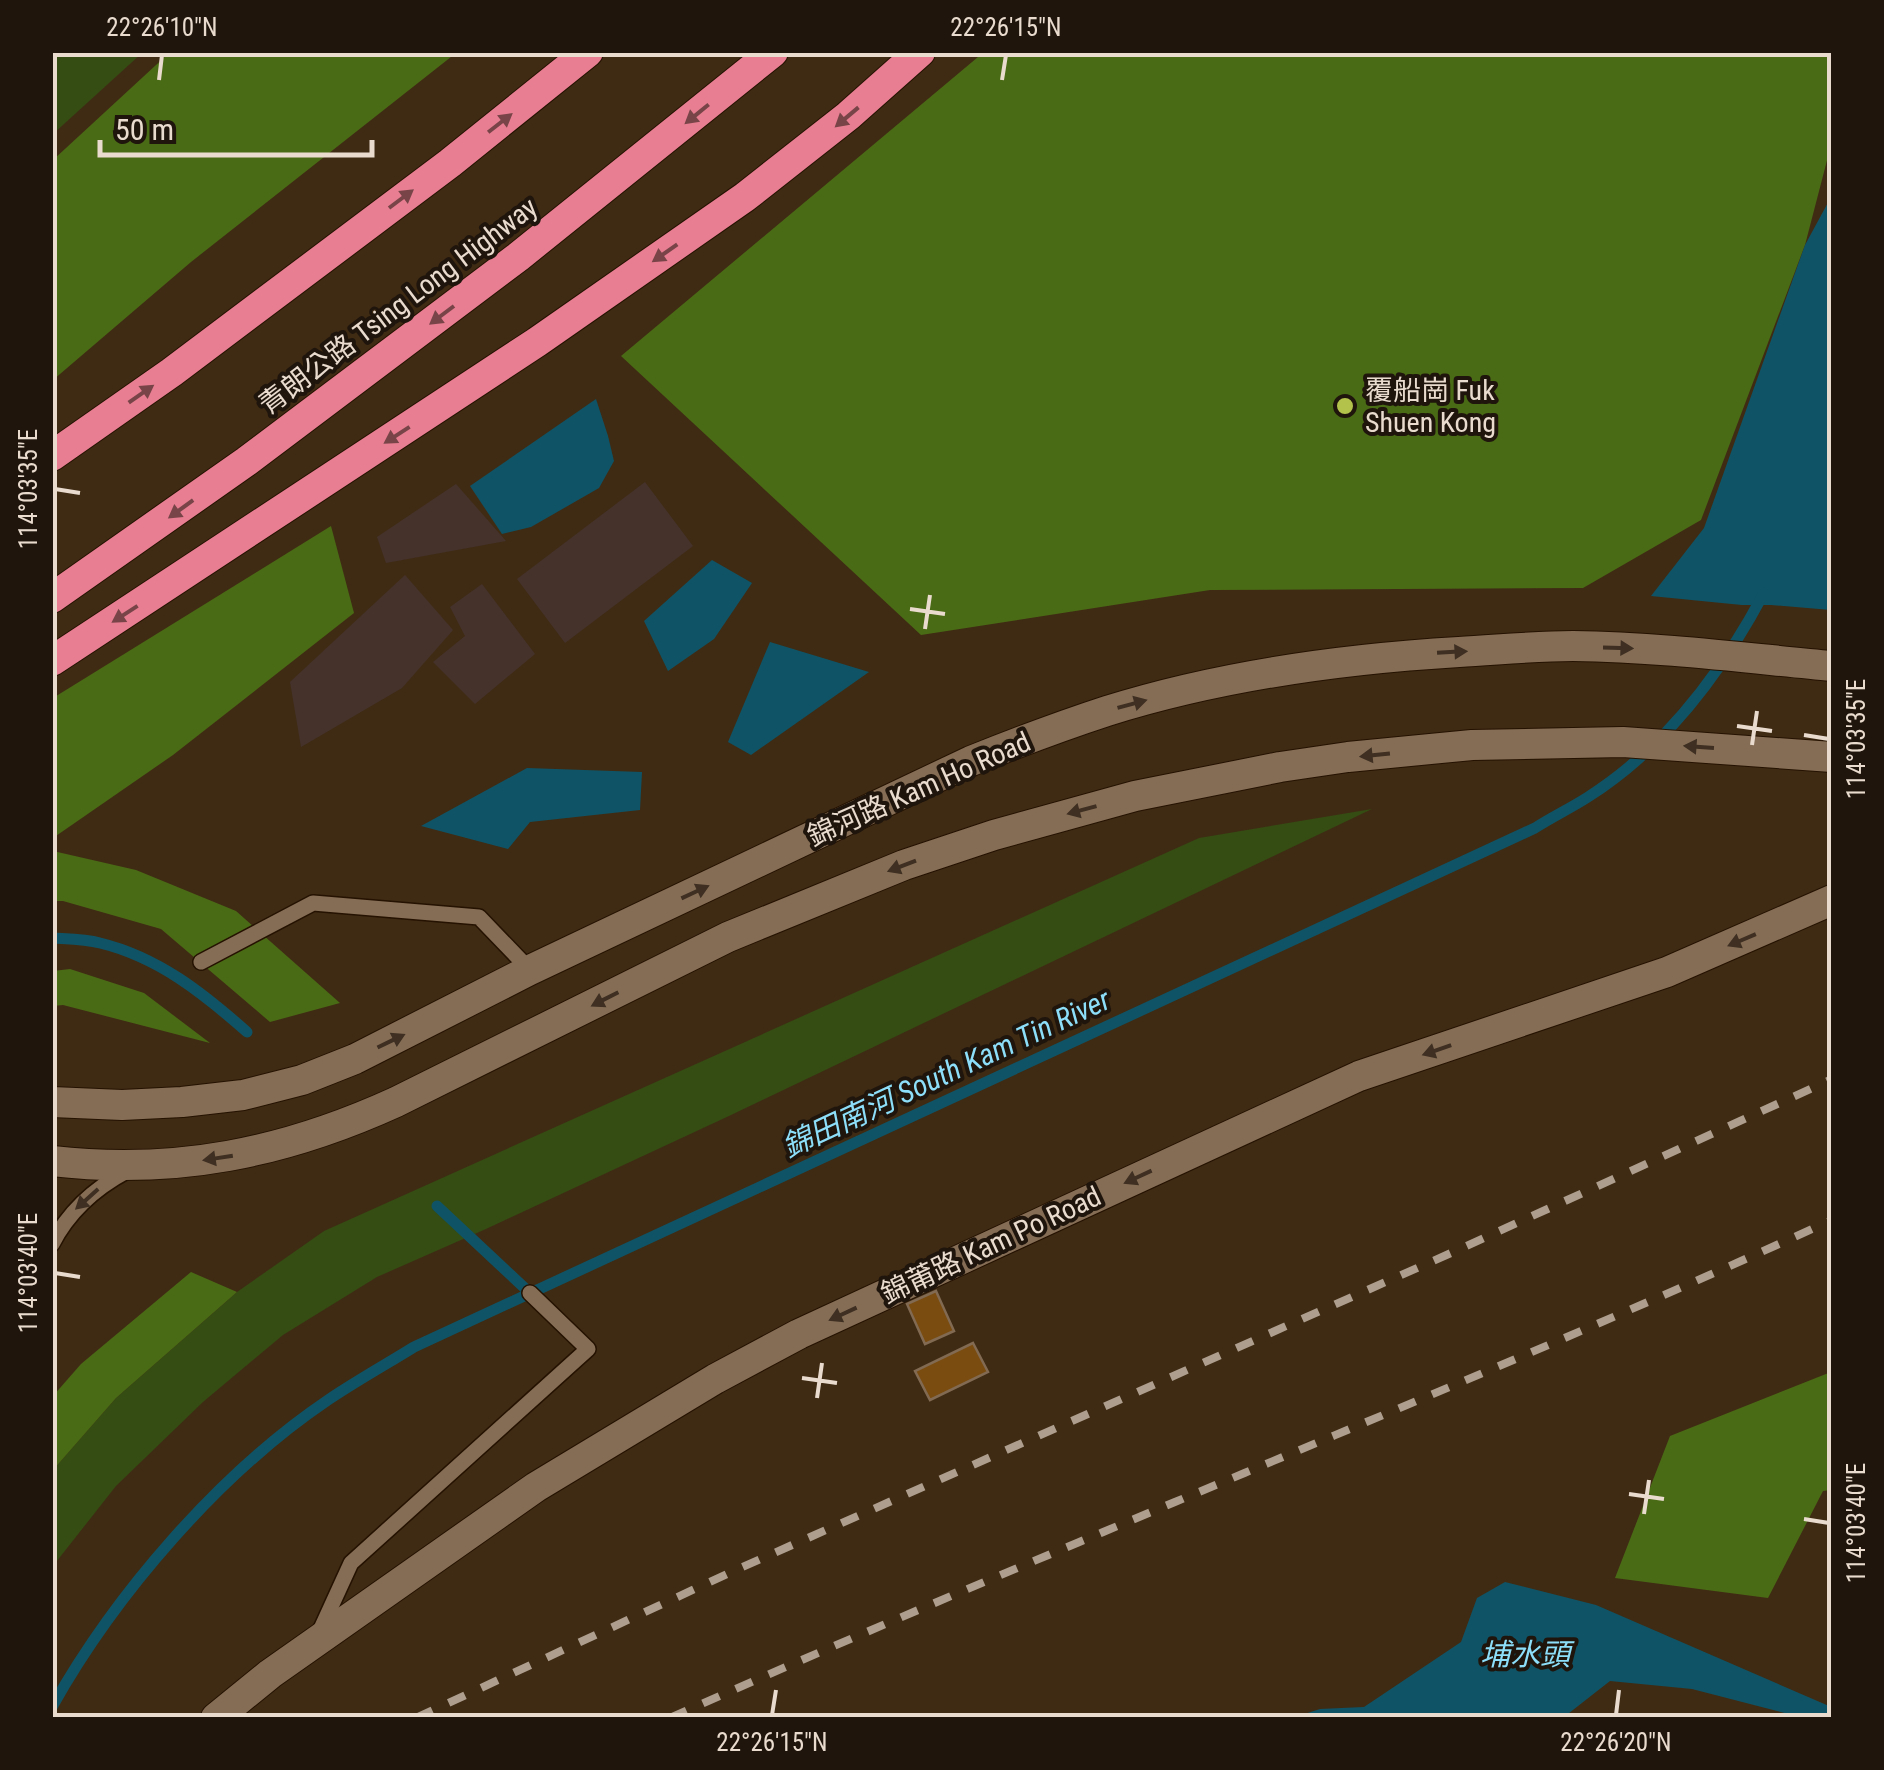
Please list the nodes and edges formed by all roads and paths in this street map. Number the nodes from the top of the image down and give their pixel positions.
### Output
1 (584, 52) edge
2 (773, 52) edge
3 (920, 52) edge
4 (52, 456) edge
5 (52, 598) edge
6 (52, 661) edge
7 (1832, 666) edge
8 (1832, 757) edge
9 (1832, 900) edge
10 (200, 962) dead end
11 (530, 970) junction
12 (52, 1102) edge
13 (52, 1161) edge
14 (135, 1166) junction
15 (52, 1244) edge
16 (530, 1293) dead end
17 (316, 1642) junction
18 (216, 1718) edge

4 -> 1 highway
2 -> 5 highway, 青朗公路 Tsing Long Highway
3 -> 6 highway
11 -> 7 main road, 錦河路 Kam Ho Road
8 -> 14 main road
9 -> 17 main road, 錦莆路 Kam Po Road
10 - 11 lane
12 -> 11 main road, 錦河路 Kam Ho Road
13 - 14 main road
14 -> 15 lane
16 - 17 lane
17 - 18 main road, 錦莆路 Kam Po Road

